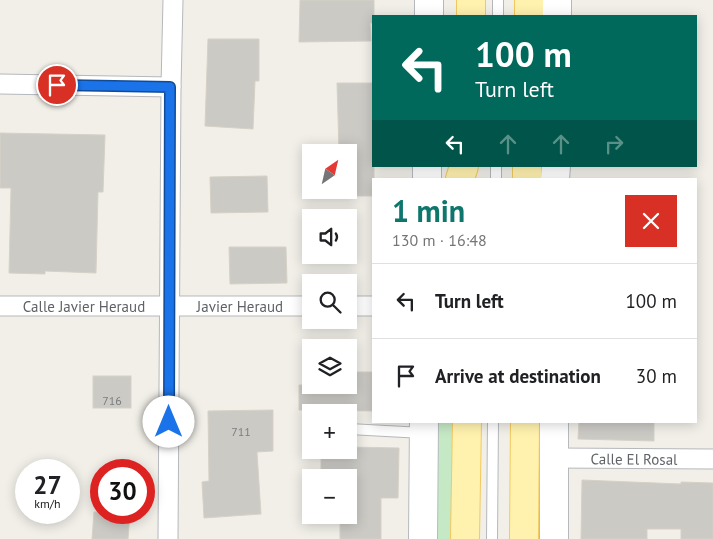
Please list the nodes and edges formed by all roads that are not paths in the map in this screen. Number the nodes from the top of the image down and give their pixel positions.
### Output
1 (173, 0) edge
2 (429, 0) edge
3 (471, 0) edge
4 (498, 0) edge
5 (529, 0) edge
6 (557, 0) edge
7 (429, 15) edge
8 (472, 15) edge
9 (498, 15) edge
10 (529, 15) edge
11 (556, 15) edge
12 (0, 84) edge
13 (170, 87) junction
14 (0, 306) edge
15 (302, 306) edge
16 (357, 306) edge
17 (372, 306) edge
18 (169, 307) junction
19 (468, 423) edge
20 (493, 423) edge
21 (525, 423) edge
22 (554, 423) edge
23 (424, 427) edge
24 (357, 429) edge
25 (554, 458) junction
26 (713, 459) edge
27 (168, 539) edge
28 (423, 539) edge
29 (465, 539) edge
30 (492, 539) edge
31 (524, 539) edge
32 (554, 539) edge

1 - 13 street
2 - 7 street
3 - 8 main road
4 - 9 lane
5 - 10 main road
6 - 11 street
12 - 13 street
13 - 18 street
14 - 18 street, Calle Javier Heraud
15 - 18 street, Javier Heraud
16 - 17 street
18 - 27 street
19 - 29 main road
20 - 30 lane
21 - 31 main road
22 - 25 street
23 - 24 lane
23 - 28 street
25 - 26 street, Calle El Rosal
25 - 32 street

